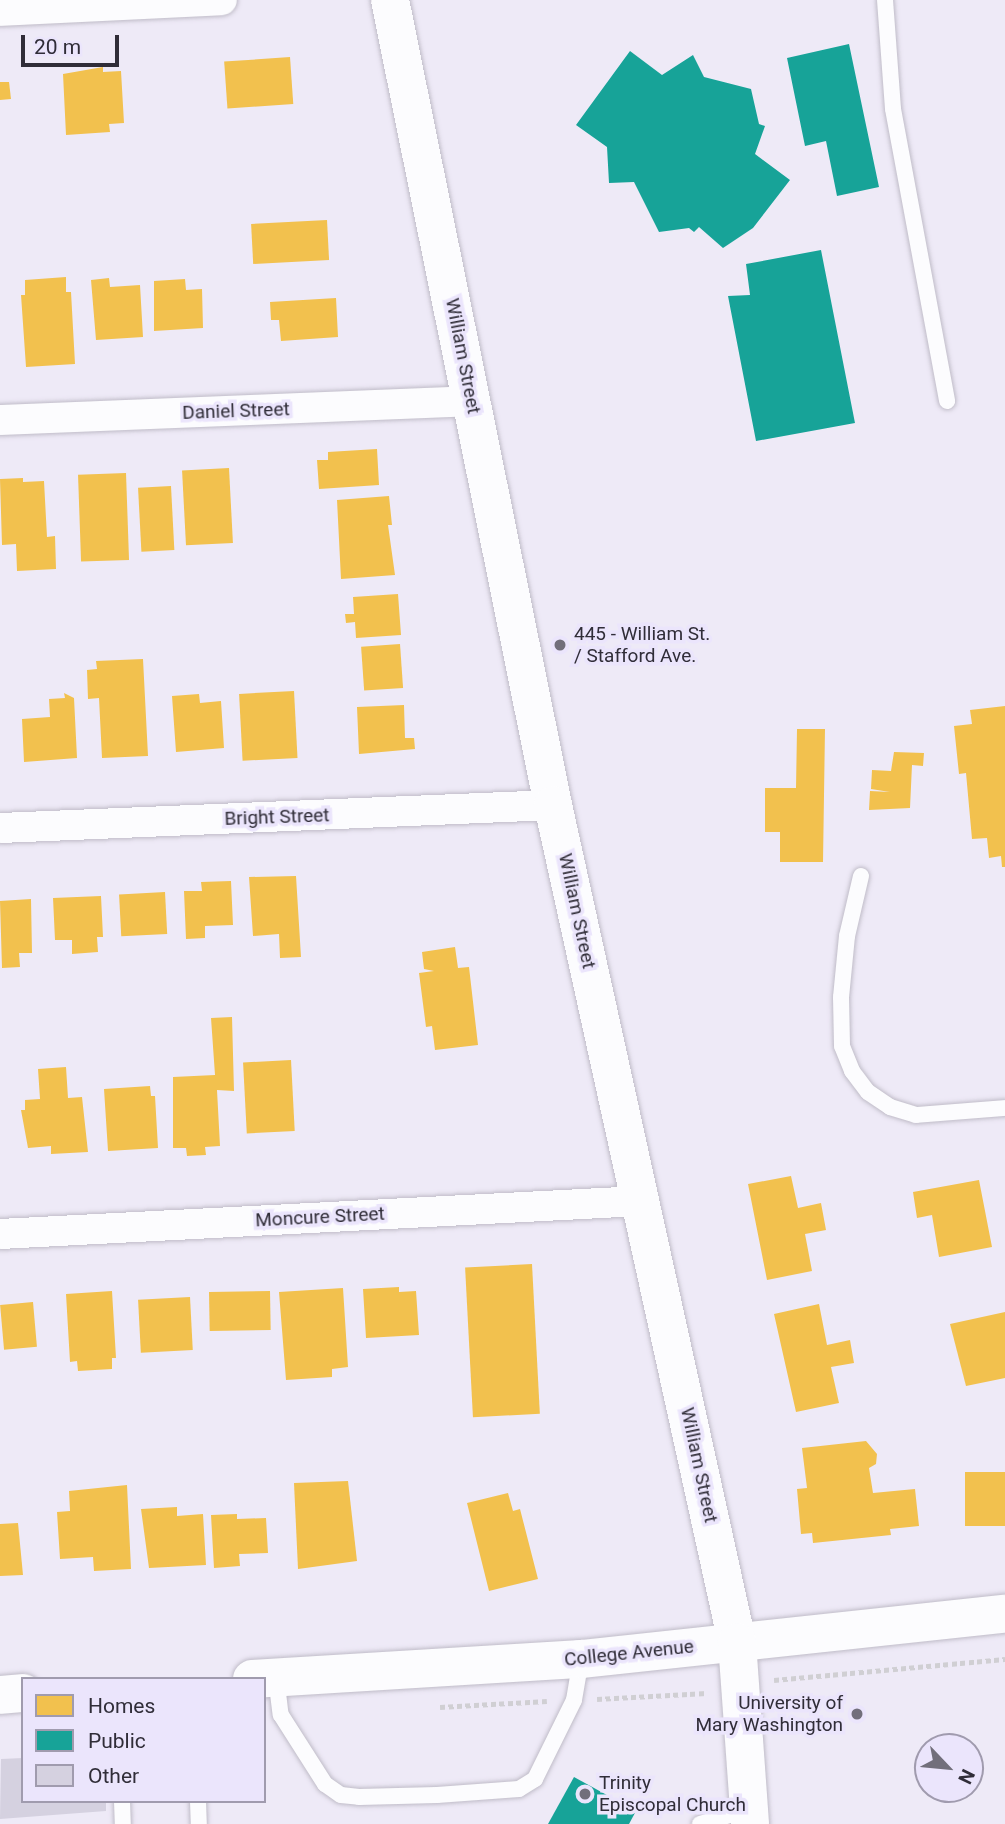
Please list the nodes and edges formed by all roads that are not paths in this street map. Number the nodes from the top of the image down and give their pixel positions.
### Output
1 (222, 0) edge
2 (390, 0) edge
3 (885, 0) edge
4 (0, 11) edge
5 (473, 401) junction
6 (947, 401) dead end
7 (0, 420) edge
8 (553, 805) junction
9 (0, 828) edge
10 (861, 876) dead end
11 (1005, 1108) edge
12 (641, 1201) junction
13 (0, 1234) edge
14 (1005, 1615) edge
15 (737, 1642) junction
16 (581, 1659) junction
17 (266, 1678) edge
18 (266, 1682) edge
19 (21, 1693) edge
20 (0, 1695) edge
21 (122, 1803) edge
22 (198, 1803) edge
23 (749, 1816) edge
24 (123, 1824) edge
25 (199, 1824) edge
26 (700, 1824) edge

1 - 4 street
2 - 5 main road, William Street
3 - 6 lane
5 - 7 street, Daniel Street
5 - 8 main road, William Street
8 - 9 street, Bright Street
8 - 12 main road, William Street
10 - 11 lane
12 - 13 street, Moncure Street
12 - 15 main road, William Street
14 - 15 main road, College Avenue
15 - 16 main road, College Avenue
15 - 23 main road, William Street
16 - 17 main road, College Avenue
16 - 18 lane
19 - 20 main road
21 - 24 lane
22 - 25 lane
23 - 26 lane

